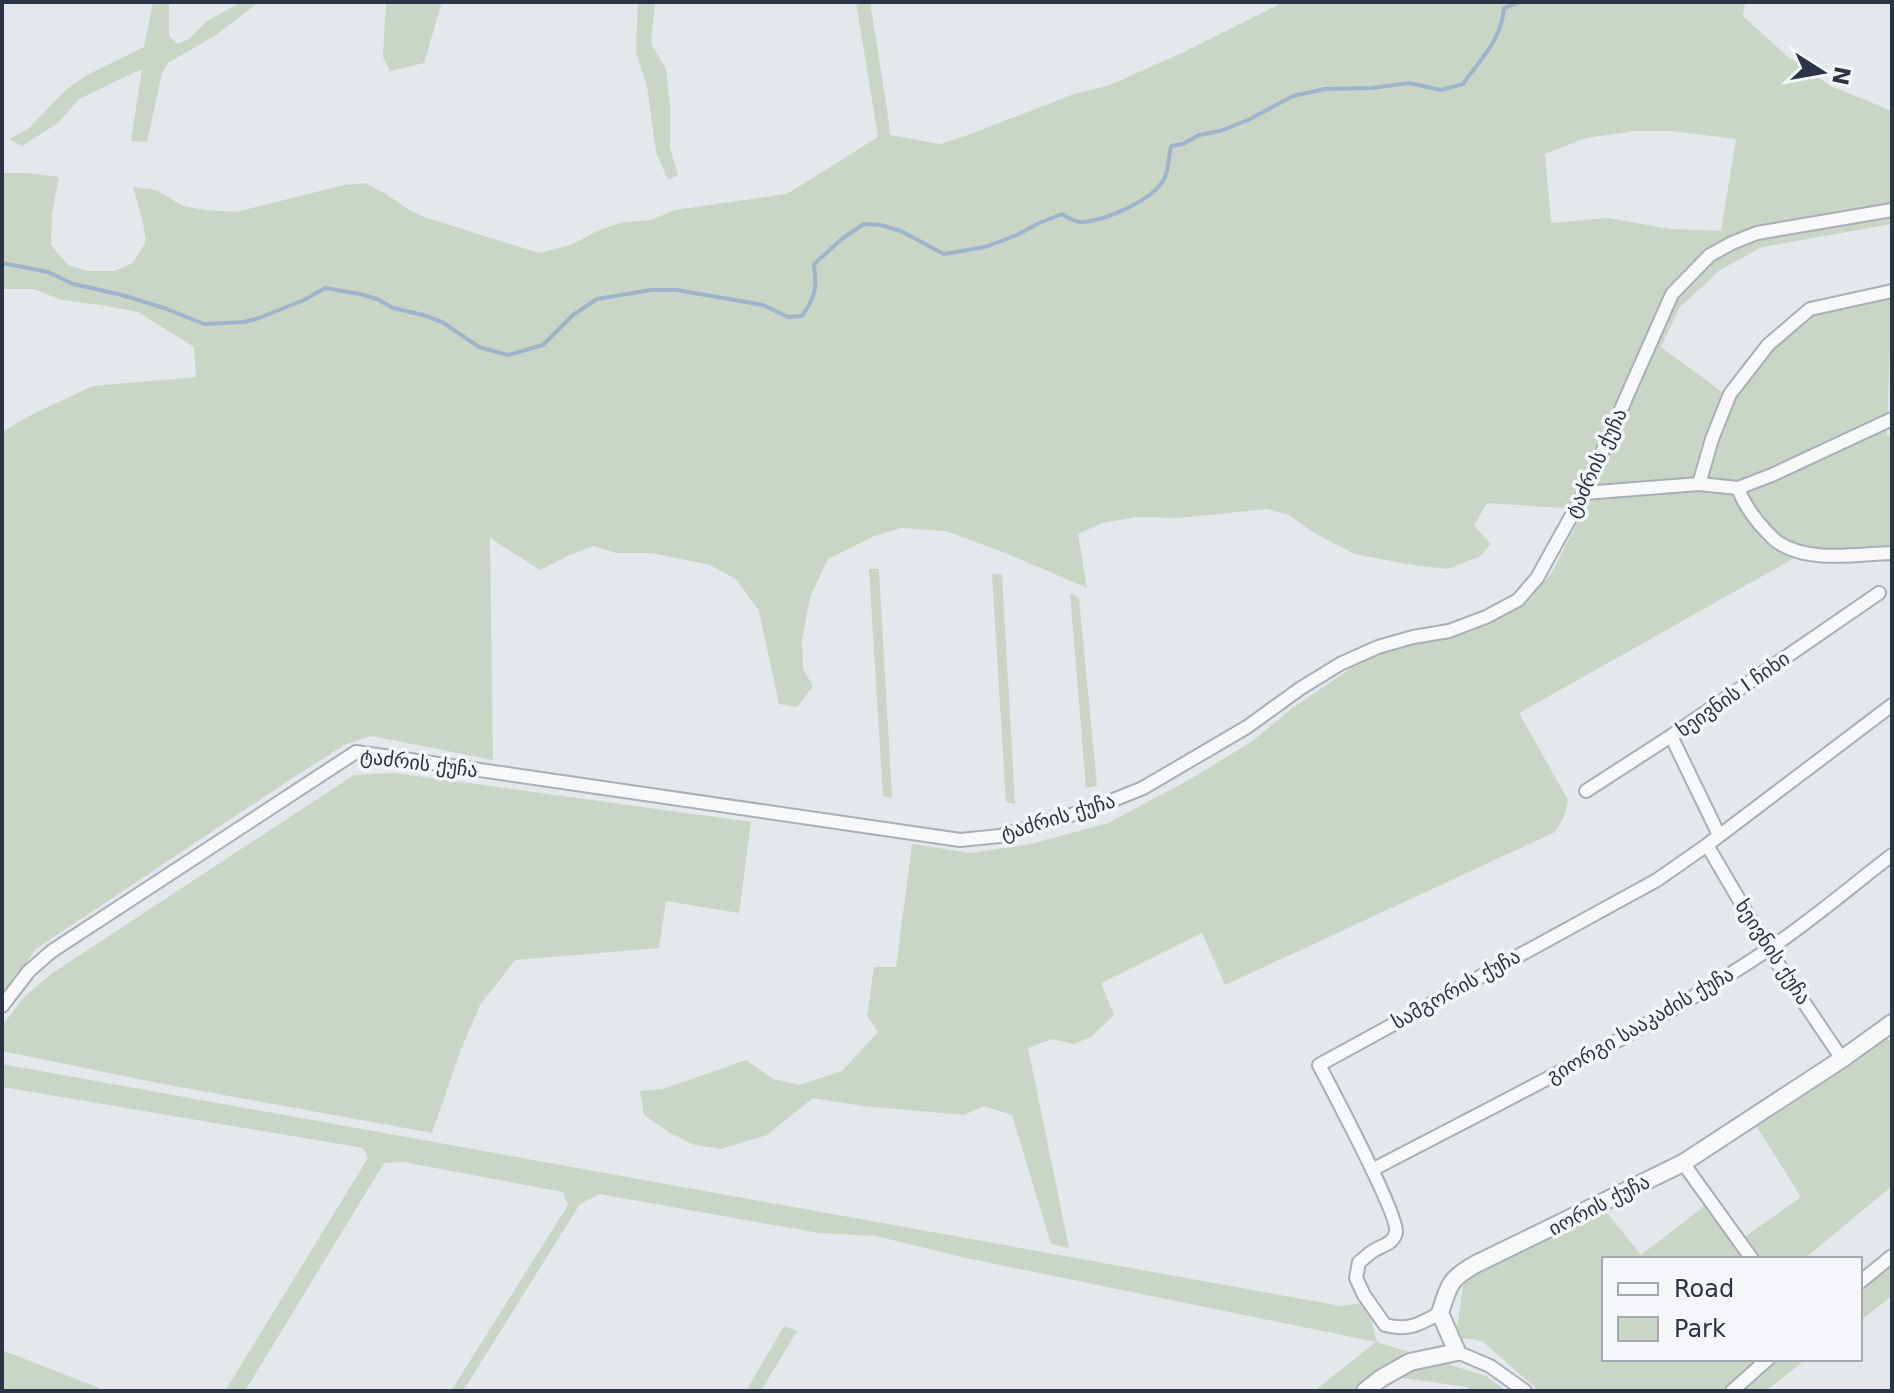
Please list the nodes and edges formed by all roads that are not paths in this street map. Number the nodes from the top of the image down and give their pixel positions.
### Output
1 (1892, 210) edge
2 (1892, 291) edge
3 (1892, 419) edge
4 (1699, 484) junction
5 (1738, 488) junction
6 (1584, 493) junction
7 (1892, 553) edge
8 (1879, 593) dead end
9 (1892, 705) edge
10 (1671, 736) junction
11 (1586, 791) dead end
12 (1719, 835) junction
13 (1707, 845) junction
14 (1892, 855) edge
15 (1768, 949) junction
16 (2, 1006) edge
17 (1890, 1029) edge
18 (1842, 1059) junction
19 (1683, 1163) junction
20 (1372, 1170) junction
21 (1892, 1256) edge
22 (1751, 1257) edge
23 (1862, 1280) edge
24 (1440, 1313) junction
25 (1457, 1352) junction
26 (1766, 1361) edge
27 (1365, 1391) edge
28 (1525, 1391) edge
29 (1732, 1391) edge

1 - 6 street, ტაძრის ქუჩა
2 - 4 street
3 - 5 street
4 - 5 street
4 - 6 street
5 - 7 street
6 - 16 street, ტაძრის ქუჩა
8 - 10 street, ხეივნის I ჩიხი
9 - 12 street, სამგორის ქუჩა
10 - 11 street, ხეივნის I ჩიხი
10 - 12 street
12 - 13 street, სამგორის ქუჩა
13 - 15 street, ხეივნის ქუჩა
13 - 20 street, სამგორის ქუჩა
14 - 15 street, გიორგი სააკაძის ქუჩა
15 - 18 street, ხეივნის ქუჩა
15 - 20 street, გიორგი სააკაძის ქუჩა
17 - 18 street, იორის ქუჩა
18 - 19 street, იორის ქუჩა
19 - 22 street
19 - 24 street, იორის ქუჩა
20 - 24 street, სამგორის ქუჩა
21 - 23 street
24 - 25 street
25 - 27 street
25 - 28 street
26 - 29 street

